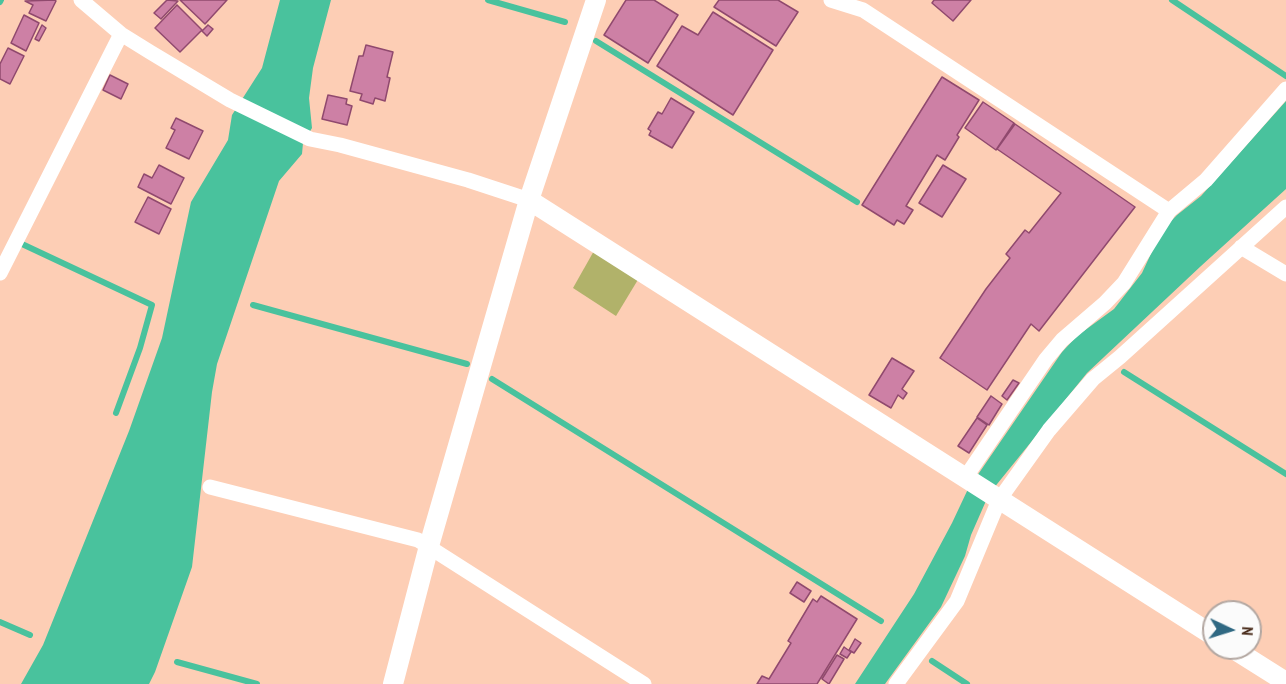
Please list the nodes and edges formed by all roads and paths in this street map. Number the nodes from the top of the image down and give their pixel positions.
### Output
1 (81, 0) edge
2 (596, 0) edge
3 (831, 0) edge
4 (121, 34) junction
5 (1286, 89) edge
6 (529, 200) junction
7 (1286, 207) edge
8 (1170, 211) junction
9 (1241, 247) junction
10 (0, 273) edge
11 (1286, 274) edge
12 (965, 477) junction
13 (210, 487) dead end
14 (997, 498) junction
15 (429, 546) junction
16 (1202, 628) edge
17 (1251, 660) edge
18 (1286, 682) edge
19 (393, 684) edge
20 (644, 684) edge
21 (896, 684) edge

1 - 4 street
2 - 6 street
3 - 8 street
4 - 6 street
4 - 10 street
5 - 8 street
6 - 12 street
6 - 15 street
7 - 9 street
8 - 12 street
9 - 11 street
9 - 14 street
12 - 14 street
13 - 15 street
14 - 16 street
14 - 21 street
15 - 19 street
15 - 20 street
17 - 18 street

